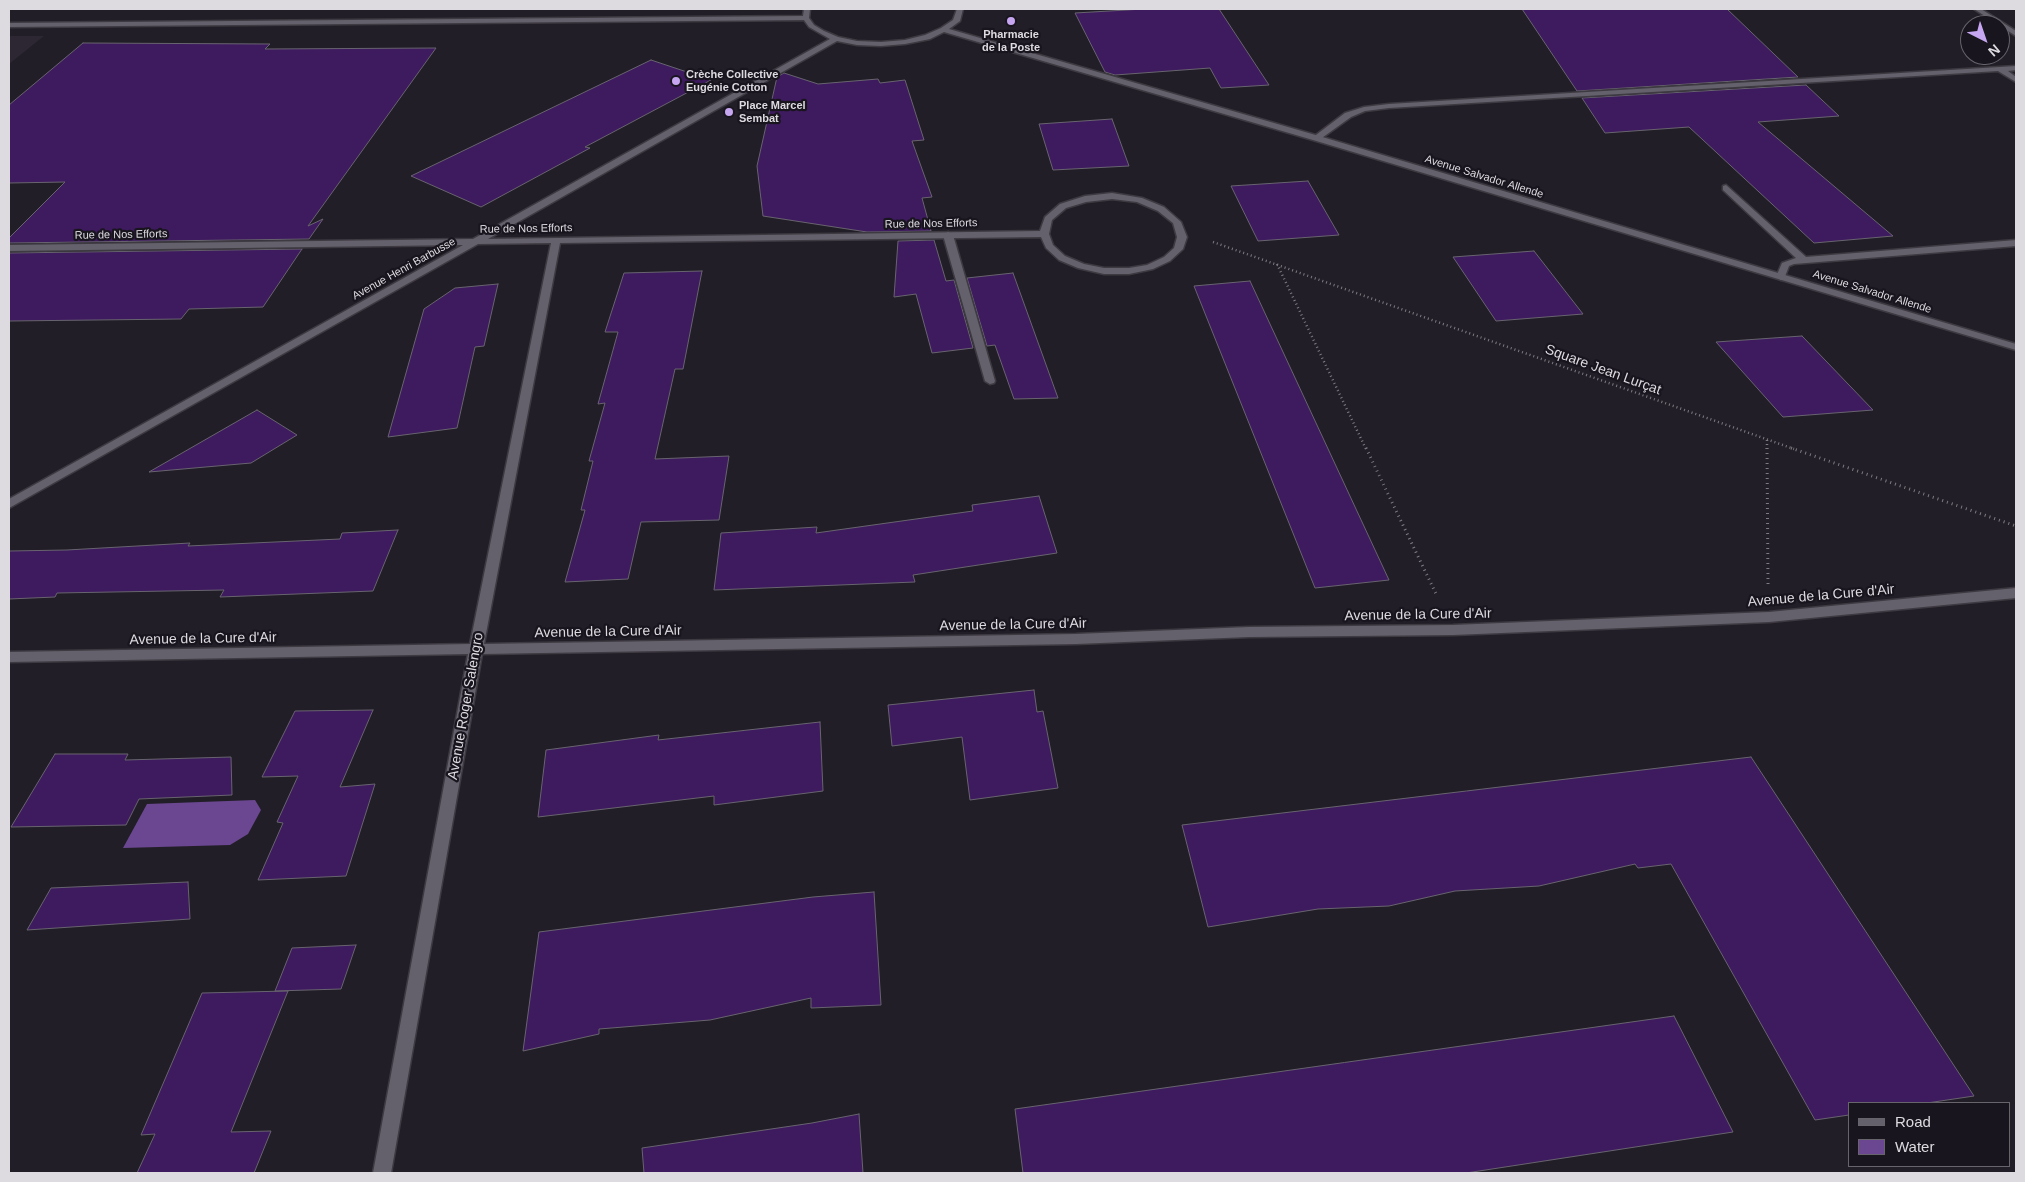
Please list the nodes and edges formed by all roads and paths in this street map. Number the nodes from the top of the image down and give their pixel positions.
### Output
1 (807, 9) edge
2 (960, 9) edge
3 (1976, 9) edge
4 (806, 18) junction
5 (9, 25) edge
6 (944, 30) junction
7 (2016, 34) edge
8 (836, 39) junction
9 (2016, 68) edge
10 (2000, 69) junction
11 (2016, 80) edge
12 (1316, 138) junction
13 (1726, 188) dead end
14 (1044, 234) junction
15 (948, 235) junction
16 (1182, 237) junction
17 (556, 240) junction
18 (476, 241) junction
19 (2016, 243) edge
20 (9, 248) edge
21 (1804, 260) junction
22 (1276, 264) junction
23 (1781, 277) junction
24 (2016, 347) edge
25 (990, 381) dead end
26 (1767, 440) junction
27 (9, 504) edge
28 (2016, 526) edge
29 (2016, 593) edge
30 (1769, 617) junction
31 (1453, 630) junction
32 (476, 649) junction
33 (9, 657) edge
34 (382, 1173) edge

1 - 4 street
2 - 6 street
3 - 7 street
4 - 5 street
4 - 8 street
6 - 8 street
6 - 12 street, Avenue Salvador Allende
8 - 18 street, Avenue Henri Barbusse
9 - 10 street
10 - 11 street
10 - 12 street
12 - 23 street, Avenue Salvador Allende
13 - 21 street
14 - 15 street, Rue de Nos Efforts
14 - 16 street
14 - 16 street
15 - 17 street, Rue de Nos Efforts
15 - 25 street
16 - 22 path, Square Jean Lurçat
17 - 18 street, Rue de Nos Efforts
17 - 32 street, Avenue Roger Salengro
18 - 20 street, Rue de Nos Efforts
18 - 27 street, Avenue Henri Barbusse
19 - 21 street
21 - 23 street
22 - 26 path, Square Jean Lurçat
22 - 31 path
23 - 24 street, Avenue Salvador Allende
26 - 28 path, Square Jean Lurçat
26 - 30 path
29 - 30 street, Avenue de la Cure d'Air
30 - 31 street, Avenue de la Cure d'Air
31 - 32 street, Avenue de la Cure d'Air
32 - 33 street, Avenue de la Cure d'Air
32 - 34 street, Avenue Roger Salengro

